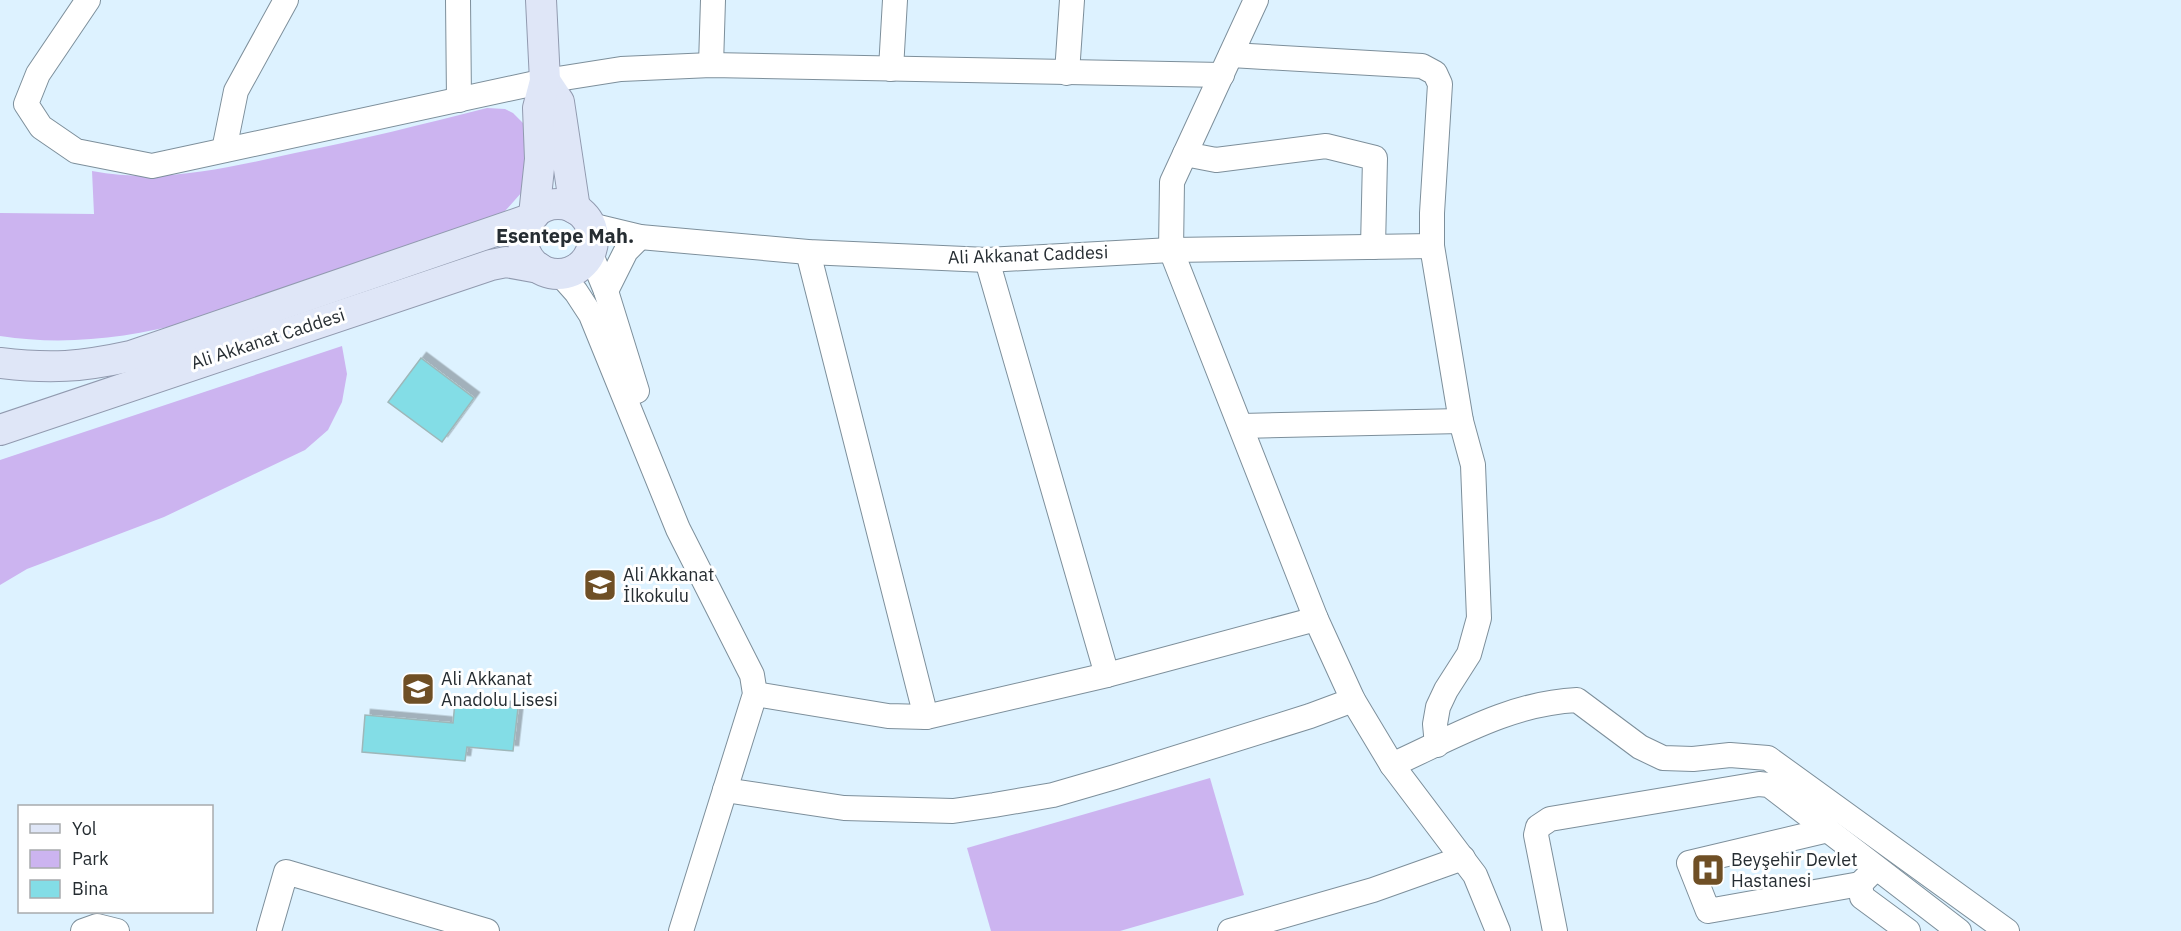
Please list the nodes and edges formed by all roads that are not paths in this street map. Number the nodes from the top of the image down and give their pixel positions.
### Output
1 (88, 0) edge
2 (286, 0) edge
3 (458, 0) edge
4 (541, 0) edge
5 (713, 0) edge
6 (895, 0) edge
7 (1072, 0) edge
8 (1256, 0) edge
9 (711, 65) junction
10 (1226, 65) junction
11 (891, 69) junction
12 (1067, 73) junction
13 (545, 81) junction
14 (459, 100) junction
15 (224, 150) junction
16 (1185, 154) junction
17 (532, 217) junction
18 (585, 229) junction
19 (640, 237) junction
20 (1432, 246) junction
21 (1373, 247) junction
22 (1171, 250) junction
23 (808, 252) junction
24 (987, 260) junction
25 (549, 271) junction
26 (606, 291) junction
27 (0, 363) edge
28 (1461, 421) junction
29 (1241, 426) junction
30 (0, 430) edge
31 (678, 529) junction
32 (1316, 619) junction
33 (1107, 675) junction
34 (755, 694) junction
35 (1353, 700) junction
36 (926, 717) junction
37 (1437, 745) junction
38 (1392, 765) junction
39 (725, 790) junction
40 (1828, 830) junction
41 (1462, 858) junction
42 (1868, 876) junction
43 (83, 931) edge
44 (117, 931) edge
45 (269, 931) edge
46 (487, 931) edge
47 (681, 931) edge
48 (1230, 931) edge
49 (1498, 931) edge
50 (1556, 931) edge
51 (1908, 931) edge
52 (1959, 931) edge
53 (2007, 931) edge

1 - 15 street
2 - 15 street
3 - 14 street
4 - 13 main road
5 - 9 street
6 - 11 street
7 - 12 street
8 - 10 street
9 - 11 street
9 - 13 street
10 - 12 street
10 - 16 street
10 - 20 street
11 - 12 street
13 - 14 street
13 - 17 main road
13 - 18 main road
14 - 15 street
16 - 21 street
16 - 22 street
17 - 18 main road
17 - 25 main road
17 - 27 main road, Ali Akkanat Caddesi
18 - 19 street, Ali Akkanat Caddesi
18 - 25 main road
18 - 26 street
19 - 23 street, Ali Akkanat Caddesi
19 - 26 street
20 - 21 street, Ali Akkanat Caddesi
20 - 28 street
21 - 22 street, Ali Akkanat Caddesi
22 - 24 street, Ali Akkanat Caddesi
22 - 29 street
23 - 24 street, Ali Akkanat Caddesi
23 - 36 street
24 - 33 street
25 - 30 main road, Ali Akkanat Caddesi
25 - 31 street
26 - 31 street
28 - 29 street
28 - 37 street
29 - 32 street
31 - 34 street
32 - 33 street
32 - 35 street
33 - 36 street
34 - 36 street
34 - 39 street
35 - 38 street
35 - 39 street
37 - 38 street
37 - 53 street
38 - 41 street
39 - 47 street
40 - 42 street
40 - 42 street
40 - 50 street
41 - 48 street
41 - 49 street
42 - 51 street
42 - 52 street
43 - 44 street
45 - 46 street

